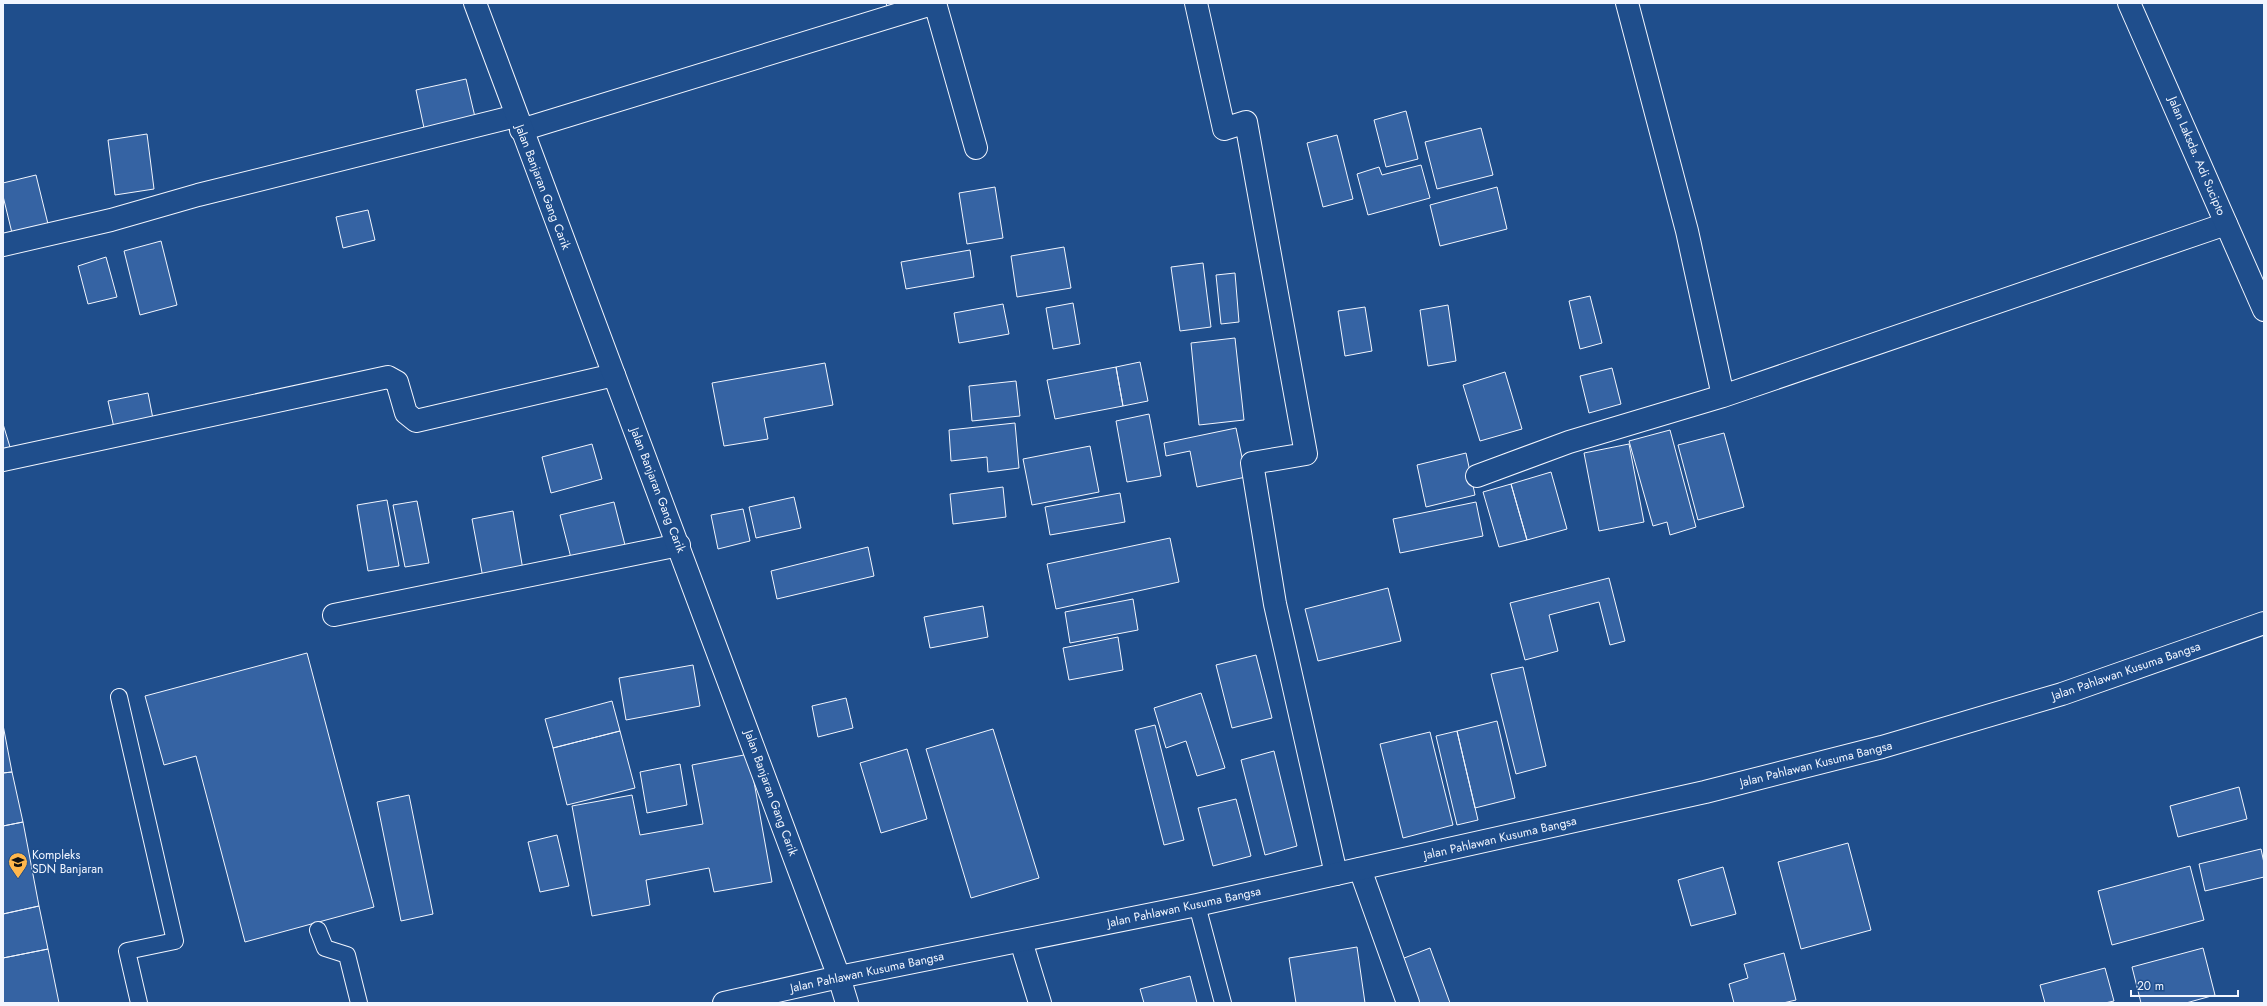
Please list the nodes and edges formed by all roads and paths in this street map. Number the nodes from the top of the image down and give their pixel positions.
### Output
1 (475, 3) edge
2 (935, 3) edge
3 (1196, 3) edge
4 (1627, 3) edge
5 (2129, 3) edge
6 (518, 123) junction
7 (976, 148) dead end
8 (2226, 224) junction
9 (3, 245) edge
10 (2264, 310) edge
11 (614, 375) junction
12 (1723, 396) junction
13 (3, 460) edge
14 (1477, 476) dead end
15 (678, 544) junction
16 (334, 615) dead end
17 (2264, 623) edge
18 (119, 696) dead end
19 (1360, 869) junction
20 (1336, 874) junction
21 (1197, 905) junction
22 (318, 930) dead end
23 (1021, 941) junction
24 (839, 977) junction
25 (139, 1003) edge
26 (359, 1003) edge
27 (724, 1003) edge
28 (847, 1003) edge
29 (1040, 1003) edge
30 (1223, 1003) edge
31 (1408, 1003) edge

1 - 6 street, Jalan Banjaran Gang Carik
2 - 6 street
2 - 7 street
3 - 20 street
4 - 12 street
5 - 8 street, Jalan Laksda. Adi Sucipto
6 - 9 street
6 - 11 street, Jalan Banjaran Gang Carik
8 - 10 street, Jalan Laksda. Adi Sucipto
8 - 12 street
11 - 13 street
11 - 15 street, Jalan Banjaran Gang Carik
12 - 14 street
15 - 16 street
15 - 24 street, Jalan Banjaran Gang Carik
17 - 19 street, Jalan Pahlawan Kusuma Bangsa
18 - 25 lane
19 - 20 street, Jalan Pahlawan Kusuma Bangsa
19 - 31 street
20 - 21 street, Jalan Pahlawan Kusuma Bangsa
21 - 23 street, Jalan Pahlawan Kusuma Bangsa
21 - 30 lane
22 - 26 lane
23 - 24 street, Jalan Pahlawan Kusuma Bangsa
23 - 29 street
24 - 27 street, Jalan Pahlawan Kusuma Bangsa
24 - 28 street, Jalan Banjaran Gang Carik

